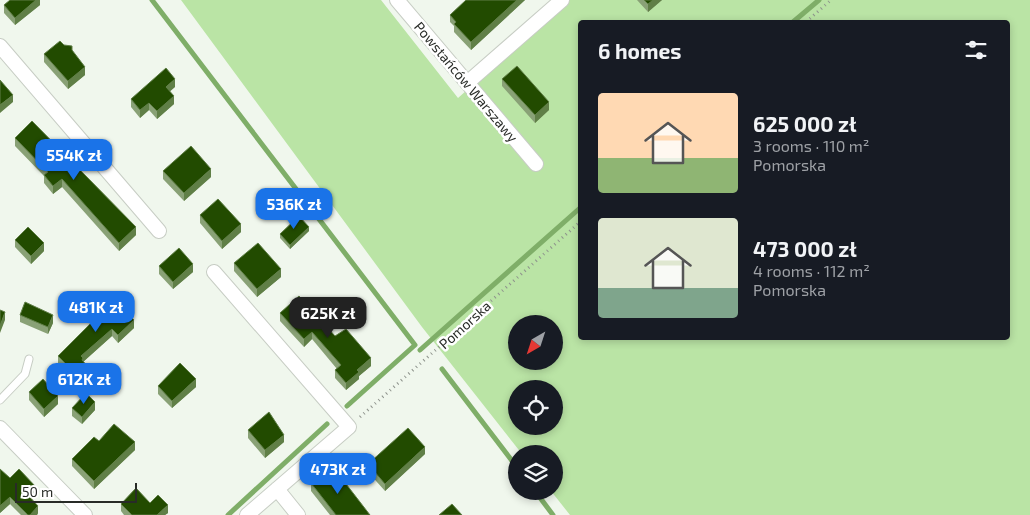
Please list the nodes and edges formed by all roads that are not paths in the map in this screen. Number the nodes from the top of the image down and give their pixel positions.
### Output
1 (397, 0) edge
2 (562, 0) edge
3 (0, 46) edge
4 (467, 83) junction
5 (536, 164) dead end
6 (159, 231) dead end
7 (214, 272) dead end
8 (29, 359) dead end
9 (0, 400) edge
10 (0, 428) edge
11 (277, 489) junction
12 (85, 515) edge
13 (247, 515) edge
14 (298, 515) edge

1 - 4 street, Powstańców Warszawy
2 - 4 street
3 - 6 street
4 - 5 street, Powstańców Warszawy
7 - 11 street
8 - 9 lane
10 - 12 street
11 - 13 street
11 - 14 street

